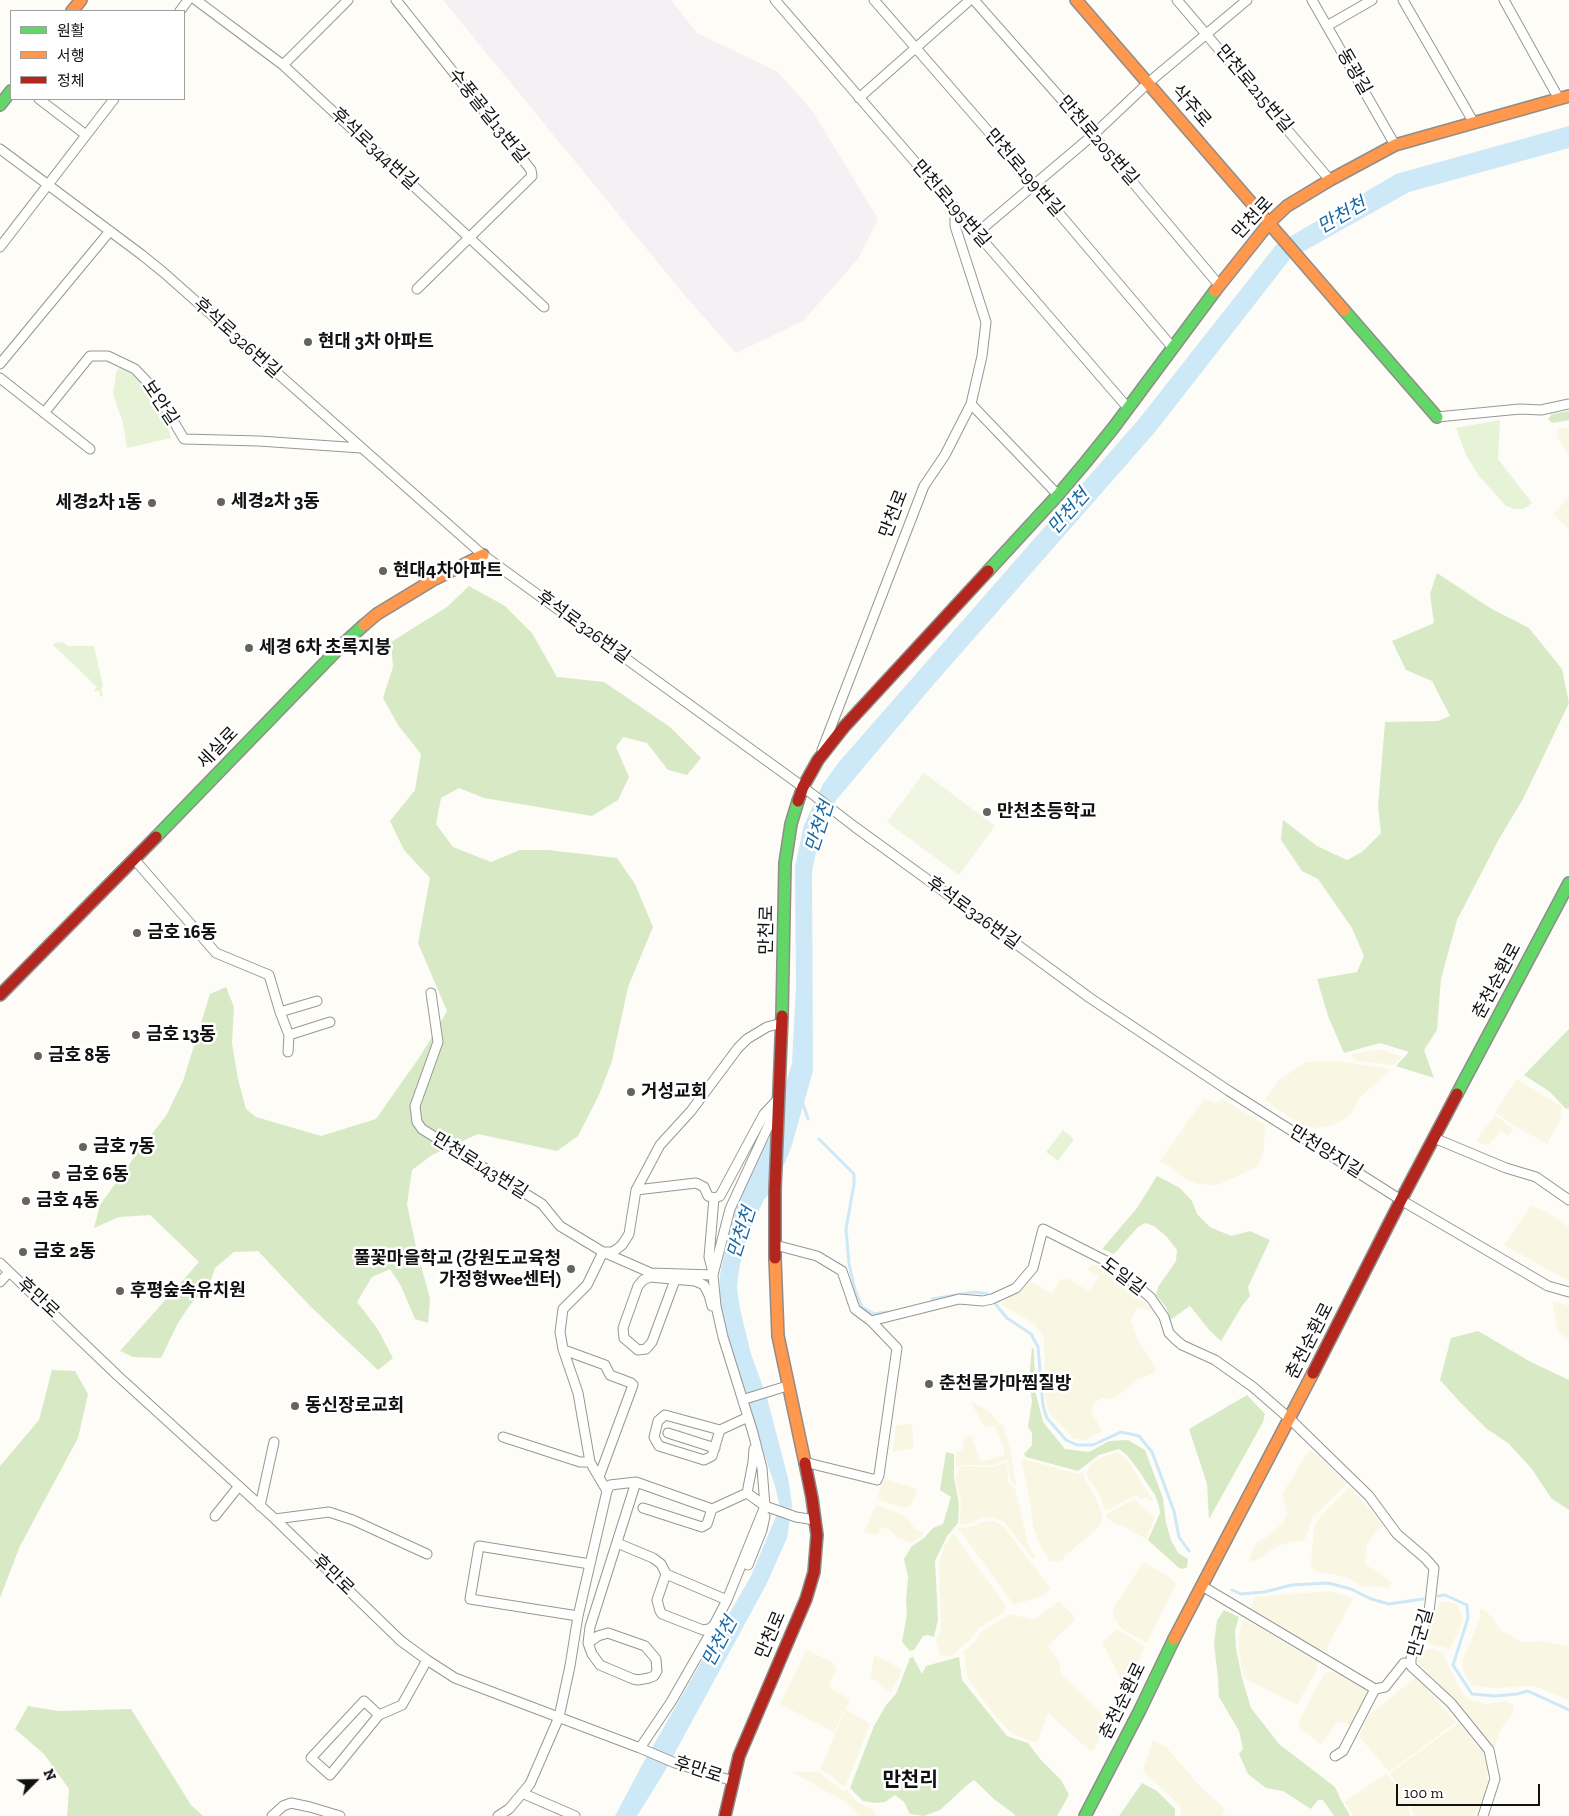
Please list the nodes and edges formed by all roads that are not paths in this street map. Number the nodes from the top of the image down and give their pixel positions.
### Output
1 (81, 0) edge
2 (196, 0) edge
3 (348, 0) edge
4 (396, 0) edge
5 (775, 0) edge
6 (874, 0) edge
7 (970, 0) edge
8 (974, 0) edge
9 (1076, 0) edge
10 (1177, 0) edge
11 (1248, 0) edge
12 (1312, 0) edge
13 (1372, 0) edge
14 (1403, 0) edge
15 (1504, 0) edge
16 (73, 10) edge
17 (1327, 26) junction
18 (1207, 34) junction
19 (916, 49) junction
20 (283, 65) junction
21 (1148, 83) junction
22 (10, 92) edge
23 (859, 98) junction
24 (1564, 98) edge
25 (40, 100) edge
26 (113, 100) edge
27 (0, 105) edge
28 (1474, 123) junction
29 (1093, 135) junction
30 (86, 136) junction
31 (1395, 145) junction
32 (0, 149) edge
33 (1330, 180) junction
34 (47, 184) junction
35 (1035, 185) junction
36 (955, 210) junction
37 (1270, 222) junction
38 (110, 231) junction
39 (977, 233) junction
40 (470, 238) junction
41 (0, 247) edge
42 (1219, 285) junction
43 (417, 289) dead end
44 (544, 308) dead end
45 (1173, 348) junction
46 (0, 364) edge
47 (0, 378) edge
48 (971, 404) junction
49 (1569, 404) edge
50 (1128, 408) junction
51 (44, 413) junction
52 (1437, 417) joint
53 (361, 448) junction
54 (90, 449) dead end
55 (1058, 495) junction
56 (484, 555) junction
57 (818, 760) junction
58 (803, 787) junction
59 (134, 859) junction
60 (1569, 883) edge
61 (431, 993) dead end
62 (0, 995) edge
63 (1090, 998) joint
64 (317, 1001) dead end
65 (280, 1012) junction
66 (330, 1022) dead end
67 (782, 1023) junction
68 (289, 1035) junction
69 (288, 1052) dead end
70 (778, 1104) junction
71 (1434, 1138) junction
72 (636, 1190) junction
73 (714, 1198) junction
74 (1401, 1200) junction
75 (1569, 1200) edge
76 (775, 1245) junction
77 (602, 1252) junction
78 (0, 1263) edge
79 (9, 1272) junction
80 (713, 1275) junction
81 (674, 1280) junction
82 (0, 1282) edge
83 (1569, 1292) edge
84 (871, 1321) junction
85 (564, 1350) junction
86 (787, 1386) junction
87 (744, 1401) junction
88 (746, 1418) junction
89 (1290, 1419) junction
90 (720, 1430) junction
91 (668, 1434) dead end
92 (503, 1436) dead end
93 (274, 1442) dead end
94 (715, 1448) junction
95 (590, 1462) junction
96 (804, 1462) junction
97 (600, 1477) junction
98 (1352, 1479) joint
99 (636, 1482) junction
100 (239, 1486) junction
101 (607, 1491) junction
102 (747, 1493) junction
103 (260, 1506) junction
104 (767, 1506) junction
105 (643, 1508) dead end
106 (712, 1509) junction
107 (215, 1516) dead end
108 (275, 1519) junction
109 (815, 1520) junction
110 (617, 1543) junction
111 (427, 1554) dead end
112 (590, 1564) junction
113 (666, 1574) junction
114 (1202, 1586) junction
115 (727, 1600) junction
116 (578, 1616) junction
117 (588, 1643) junction
118 (427, 1660) junction
119 (1404, 1663) dead end
120 (1375, 1689) junction
121 (379, 1715) junction
122 (559, 1717) junction
123 (642, 1749) junction
124 (1335, 1756) dead end
125 (733, 1781) junction
126 (522, 1793) junction
127 (272, 1816) edge
128 (340, 1816) edge
129 (498, 1816) edge
130 (575, 1816) edge
131 (726, 1816) edge
132 (1085, 1816) edge
133 (1482, 1816) edge

1 - 16 street
2 - 20 street, 후석로344번길
3 - 20 street
4 - 40 street, 수풍골길13번길
5 - 23 street, 만천로195번길
6 - 19 street, 만천로199번길
7 - 19 street
8 - 29 street, 만천로205번길
9 - 21 street, 삭주로
10 - 18 street, 만천로215번길
11 - 18 street
12 - 17 street, 동광길
13 - 17 street
14 - 28 street
15 - 24 street
17 - 31 street, 동광길
18 - 21 street
18 - 33 street, 만천로215번길
19 - 23 street
19 - 35 street, 만천로199번길
20 - 40 street, 후석로344번길
21 - 29 street
21 - 37 street, 삭주로
22 - 27 street
23 - 36 street, 만천로195번길
24 - 28 street, 만천로
25 - 30 street
26 - 30 street
28 - 31 street, 만천로
29 - 35 street
29 - 42 street, 만천로205번길
30 - 34 street
31 - 33 street, 만천로
32 - 34 street, 후석로326번길
33 - 37 street, 만천로
34 - 38 street, 후석로326번길
34 - 41 street
35 - 39 street
35 - 45 street, 만천로199번길
36 - 39 street, 만천로195번길
36 - 48 street, 만천로
37 - 42 street, 만천로
37 - 52 street, 삭주로
38 - 46 street
38 - 53 street, 후석로326번길
39 - 50 street, 만천로195번길
40 - 43 street, 수풍골길13번길
40 - 44 street, 후석로344번길
42 - 45 street, 만천로
45 - 50 street, 만천로
47 - 51 street
48 - 55 street
48 - 57 street, 만천로
49 - 52 street
50 - 55 street, 만천로
51 - 53 street, 보안길
51 - 54 street
53 - 56 street, 후석로326번길
55 - 57 street, 만천로
56 - 58 street, 후석로326번길
56 - 59 street, 세실로
57 - 58 street, 만천로
58 - 63 street, 후석로326번길
58 - 67 street, 만천로
59 - 62 street, 세실로
59 - 65 street
60 - 71 street, 춘천순환로
61 - 77 street, 만천로143번길
63 - 74 street, 만천양지길
64 - 65 street
65 - 68 street
66 - 68 street
67 - 70 street, 만천로
67 - 72 street
68 - 69 street
70 - 73 street
70 - 76 street, 만천로
70 - 80 street
71 - 74 street, 춘천순환로
71 - 75 street
72 - 73 street
72 - 77 street
73 - 80 street
74 - 83 street, 만천양지길
74 - 89 street, 춘천순환로
76 - 84 street
76 - 86 street, 만천로
77 - 80 street, 만천로143번길
77 - 85 street
78 - 79 street, 후만로
79 - 82 street
79 - 100 street, 후만로
80 - 87 street
81 - 81 street
81 - 88 street
84 - 89 street, 도일길
84 - 96 street
85 - 95 street
85 - 97 street
86 - 87 street
86 - 96 street, 만천로
87 - 104 street
88 - 90 street
88 - 102 street
89 - 98 street, 도일길
89 - 114 street, 춘천순환로
90 - 94 street
90 - 94 street
91 - 94 street
92 - 95 street
93 - 103 street
95 - 97 street
96 - 109 street, 만천로
97 - 101 street
98 - 133 street, 만군길
99 - 101 street
99 - 106 street
99 - 110 street
100 - 103 street, 후만로
100 - 107 street
101 - 112 street
102 - 104 street
102 - 106 street
103 - 108 street, 후만로
104 - 109 street
104 - 115 street
104 - 123 street
105 - 106 street
108 - 111 street
108 - 118 street, 후만로
109 - 125 street, 만천로
110 - 113 street
110 - 117 street
112 - 116 street
112 - 116 street
113 - 115 street
113 - 115 street
114 - 120 street
114 - 132 street, 춘천순환로
116 - 122 street
117 - 117 street
118 - 121 street
118 - 122 street, 후만로
119 - 120 street
120 - 124 street
121 - 121 street
122 - 123 street, 후만로
122 - 126 street
123 - 125 street, 후만로
125 - 131 street, 만천로
126 - 129 street
126 - 130 street
127 - 128 street

